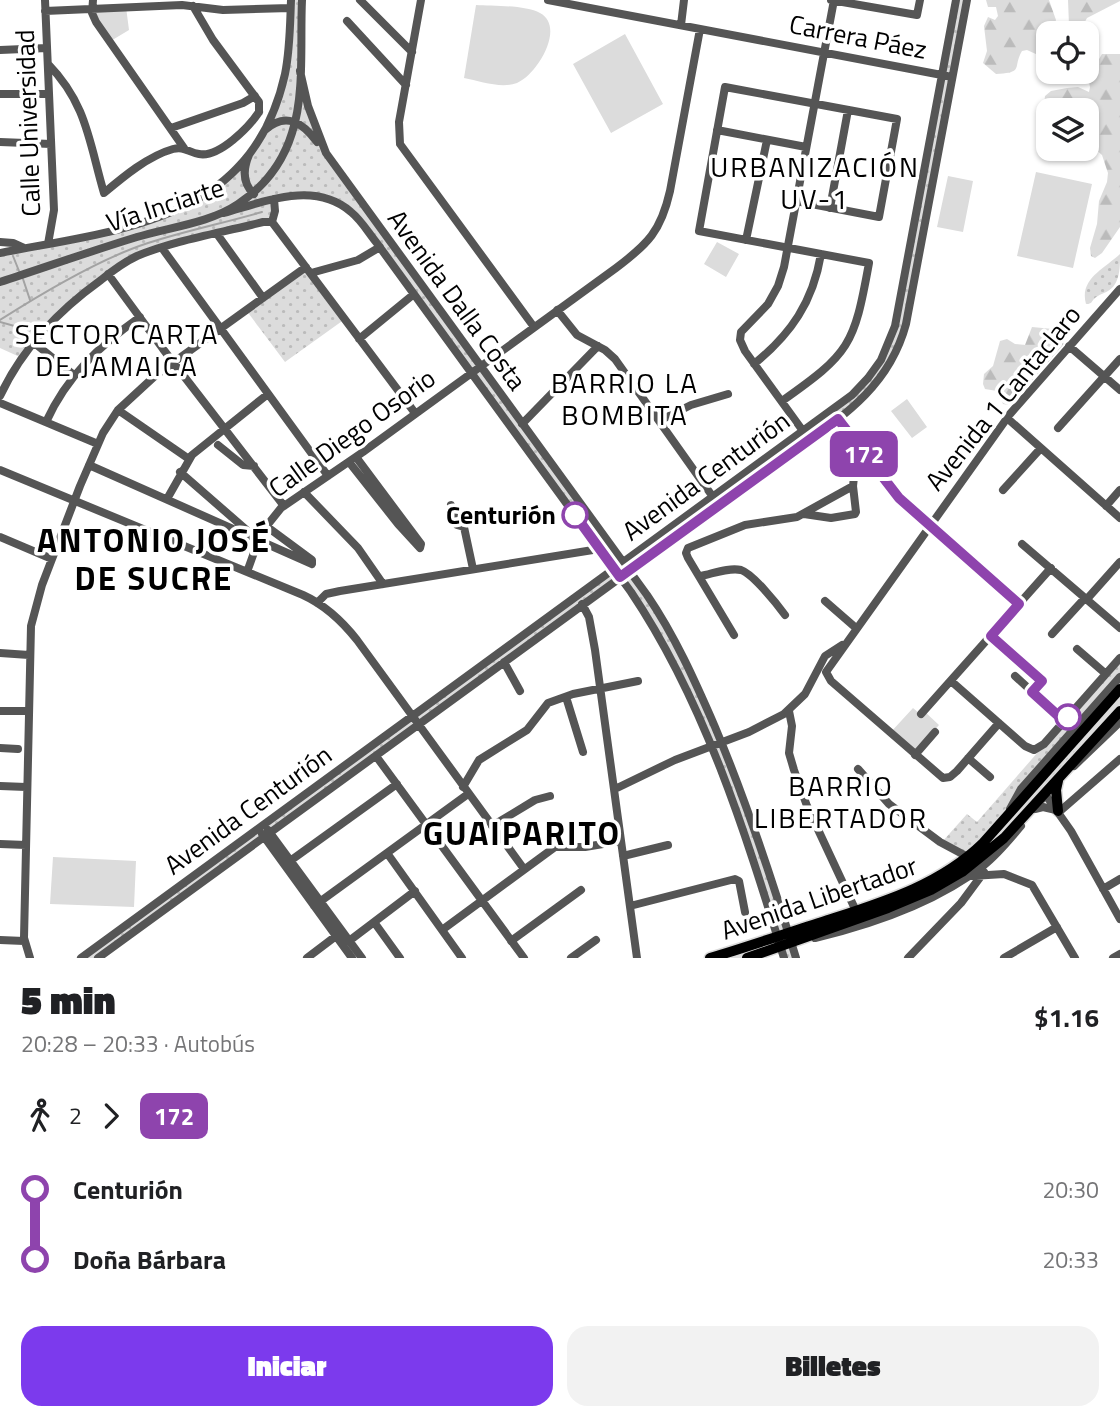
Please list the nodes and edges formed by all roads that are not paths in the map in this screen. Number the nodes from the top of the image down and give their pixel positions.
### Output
1 (45, 0) edge
2 (206, 0) edge
3 (302, 0) edge
4 (360, 0) edge
5 (421, 0) edge
6 (548, 0) edge
7 (684, 0) edge
8 (833, 0) edge
9 (920, 0) edge
10 (956, 0) edge
11 (967, 0) edge
12 (572, 2) edge
13 (868, 3) edge
14 (93, 4) edge
15 (290, 4) edge
16 (194, 6) junction
17 (213, 9) junction
18 (46, 11) junction
19 (347, 21) dead end
20 (681, 25) junction
21 (700, 29) junction
22 (47, 48) junction
23 (0, 50) edge
24 (412, 52) junction
25 (824, 52) junction
26 (48, 64) junction
27 (300, 71) junction
28 (942, 75) junction
29 (953, 77) junction
30 (406, 85) junction
31 (0, 94) edge
32 (49, 94) junction
33 (255, 96) junction
34 (814, 103) junction
35 (848, 110) junction
36 (258, 112) junction
37 (270, 117) junction
38 (295, 121) junction
39 (171, 128) junction
40 (717, 130) junction
41 (261, 135) junction
42 (767, 139) junction
43 (0, 142) edge
44 (51, 144) junction
45 (806, 147) junction
46 (184, 148) junction
47 (252, 149) junction
48 (326, 153) junction
49 (253, 193) junction
50 (272, 200) junction
51 (796, 201) junction
52 (830, 208) junction
53 (223, 213) junction
54 (272, 222) junction
55 (217, 234) junction
56 (746, 240) junction
57 (0, 242) edge
58 (48, 244) junction
59 (380, 247) junction
60 (23, 248) junction
61 (162, 248) junction
62 (788, 248) junction
63 (0, 253) edge
64 (821, 254) junction
65 (308, 270) junction
66 (108, 274) junction
67 (0, 282) edge
68 (1120, 289) edge
69 (414, 294) junction
70 (262, 298) junction
71 (557, 310) junction
72 (140, 317) junction
73 (534, 327) junction
74 (220, 329) junction
75 (359, 339) junction
76 (33, 342) junction
77 (598, 346) junction
78 (1069, 346) junction
79 (1120, 359) edge
80 (173, 363) junction
81 (754, 364) junction
82 (480, 366) junction
83 (471, 372) junction
84 (74, 375) junction
85 (1105, 377) junction
86 (1120, 390) edge
87 (268, 394) junction
88 (728, 394) dead end
89 (0, 396) edge
90 (782, 401) junction
91 (0, 403) edge
92 (118, 410) junction
93 (831, 410) junction
94 (415, 413) junction
95 (1007, 418) junction
96 (838, 419) junction
97 (659, 421) junction
98 (46, 422) junction
99 (522, 424) junction
100 (830, 425) junction
101 (224, 427) junction
102 (1058, 429) dead end
103 (803, 431) junction
104 (98, 444) junction
105 (218, 445) dead end
106 (1041, 448) junction
107 (189, 458) junction
108 (353, 459) junction
109 (89, 465) junction
110 (254, 466) junction
111 (0, 470) edge
112 (180, 472) junction
113 (328, 476) junction
114 (853, 486) junction
115 (1120, 490) edge
116 (1003, 491) dead end
117 (304, 492) junction
118 (713, 497) junction
119 (167, 499) junction
120 (75, 501) junction
121 (451, 505) dead end
122 (284, 506) junction
123 (1106, 506) junction
124 (804, 514) junction
125 (1120, 518) edge
126 (266, 526) junction
127 (929, 526) junction
128 (0, 537) edge
129 (258, 540) junction
130 (1022, 544) dead end
131 (599, 549) junction
132 (52, 559) junction
133 (623, 562) junction
134 (1120, 562) edge
135 (473, 569) junction
136 (614, 569) junction
137 (1051, 569) junction
138 (629, 571) junction
139 (247, 572) junction
140 (701, 576) junction
141 (620, 577) junction
142 (383, 584) junction
143 (1086, 599) junction
144 (825, 601) dead end
145 (317, 603) junction
146 (582, 604) junction
147 (1019, 604) junction
148 (785, 615) dead end
149 (856, 628) junction
150 (1120, 628) edge
151 (1052, 634) dead end
152 (734, 635) dead end
153 (991, 636) junction
154 (845, 643) junction
155 (1077, 649) dead end
156 (0, 653) edge
157 (29, 655) junction
158 (1120, 657) edge
159 (504, 662) junction
160 (1106, 674) junction
161 (1015, 677) dead end
162 (1120, 677) edge
163 (638, 681) dead end
164 (951, 681) junction
165 (601, 688) junction
166 (1120, 689) edge
167 (520, 691) dead end
168 (1032, 692) junction
169 (566, 697) junction
170 (0, 710) edge
171 (28, 711) junction
172 (789, 711) junction
173 (1120, 711) edge
174 (921, 715) dead end
175 (412, 716) junction
176 (1064, 721) junction
177 (1120, 722) edge
178 (999, 723) junction
179 (418, 726) junction
180 (935, 732) dead end
181 (721, 743) junction
182 (711, 747) junction
183 (0, 748) edge
184 (18, 748) dead end
185 (583, 752) dead end
186 (915, 755) junction
187 (376, 756) junction
188 (968, 758) junction
189 (1120, 759) edge
190 (1054, 764) junction
191 (858, 769) dead end
192 (990, 777) dead end
193 (1061, 777) junction
194 (397, 784) junction
195 (0, 786) edge
196 (26, 787) junction
197 (615, 789) junction
198 (465, 790) junction
199 (1045, 794) junction
200 (550, 796) dead end
201 (1017, 806) junction
202 (1035, 809) junction
203 (1058, 811) junction
204 (1004, 820) junction
205 (426, 824) junction
206 (492, 826) junction
207 (261, 827) junction
208 (270, 839) junction
209 (621, 841) junction
210 (0, 844) edge
211 (26, 845) junction
212 (668, 845) dead end
213 (387, 853) junction
214 (996, 855) junction
215 (623, 856) junction
216 (968, 857) junction
217 (290, 861) junction
218 (524, 869) junction
219 (982, 874) junction
220 (996, 874) junction
221 (966, 878) junction
222 (1120, 879) edge
223 (953, 886) junction
224 (1103, 889) junction
225 (581, 890) dead end
226 (415, 891) junction
227 (970, 891) junction
228 (482, 900) junction
229 (317, 903) junction
230 (960, 904) junction
231 (630, 906) junction
232 (856, 911) junction
233 (745, 912) dead end
234 (1120, 919) edge
235 (374, 922) junction
236 (1057, 928) junction
237 (442, 930) junction
238 (788, 933) junction
239 (336, 936) junction
240 (778, 936) junction
241 (0, 940) edge
242 (596, 940) dead end
243 (24, 941) junction
244 (349, 941) junction
245 (511, 941) junction
246 (792, 944) junction
247 (781, 947) junction
248 (1120, 954) edge
249 (350, 955) edge
250 (30, 958) edge
251 (80, 958) edge
252 (98, 958) edge
253 (307, 958) edge
254 (340, 958) edge
255 (362, 958) edge
256 (400, 958) edge
257 (462, 958) edge
258 (524, 958) edge
259 (571, 958) edge
260 (637, 958) edge
261 (710, 958) edge
262 (747, 958) edge
263 (784, 958) edge
264 (796, 958) edge
265 (908, 958) edge
266 (1004, 958) edge
267 (1074, 958) edge
268 (1113, 958) edge

1 - 18 street, Calle Universidad
2 - 17 street
3 - 27 street
4 - 24 street
5 - 24 street
6 - 12 street, Carrera Páez
7 - 20 street
8 - 13 street
8 - 25 street
9 - 13 street
10 - 28 street, Avenida Centurión
11 - 29 street, Avenida Centurión
12 - 20 street, Carrera Páez
14 - 16 street
14 - 18 street
14 - 39 street
15 - 17 street
15 - 37 street
16 - 17 street
16 - 33 street
18 - 22 street, Calle Universidad
19 - 30 street
20 - 21 street, Carrera Páez
21 - 25 street, Carrera Páez
21 - 71 street, Calle Diego Osorio
22 - 23 street
22 - 26 street, Calle Universidad
24 - 30 street
25 - 28 street, Carrera Páez
25 - 34 street
26 - 32 street, Calle Universidad
26 - 46 street
27 - 38 street, Vía Inciarte
27 - 48 street, Avenida Dalla Costa
28 - 29 street, Carrera Páez
28 - 93 street, Avenida Centurión
29 - 96 street, Avenida Centurión
30 - 73 street
31 - 32 street
32 - 44 street, Calle Universidad
33 - 36 street
33 - 39 street
34 - 35 street
34 - 40 street
34 - 45 street
35 - 52 street
35 - 52 street
36 - 37 street
36 - 46 street
37 - 41 street
38 - 41 street
38 - 48 street
38 - 49 street, Vía Inciarte
39 - 46 street
40 - 42 street
40 - 56 street
41 - 47 street
42 - 45 street
42 - 56 street
43 - 44 street
44 - 58 street, Calle Universidad
45 - 51 street
47 - 49 street
47 - 58 street, Vía Inciarte
48 - 82 street, Avenida Dalla Costa
49 - 50 street
49 - 53 street, Vía Inciarte
50 - 53 street, Avenida Dalla Costa
50 - 54 street
50 - 59 street, Avenida Dalla Costa
51 - 52 street
51 - 62 street
53 - 67 street, Vía Inciarte
54 - 55 street
54 - 65 street
55 - 61 street
55 - 70 street
56 - 62 street
57 - 60 street
58 - 60 street, Vía Inciarte
59 - 65 street
59 - 69 street, Avenida Dalla Costa
60 - 63 street, Vía Inciarte
61 - 66 street
61 - 74 street
62 - 64 street
62 - 81 street
64 - 81 street
64 - 90 street
65 - 70 street
65 - 75 street
66 - 72 street
66 - 76 street
68 - 78 street, Avenida 1 Cantaclaro
69 - 75 street
69 - 83 street, Avenida Dalla Costa
70 - 74 street
71 - 73 street, Calle Diego Osorio
71 - 77 street
72 - 80 street
72 - 84 street
73 - 82 street, Calle Diego Osorio
74 - 80 street
74 - 87 street
75 - 94 street
76 - 84 street
76 - 89 street
77 - 97 street
77 - 99 street
78 - 85 street
78 - 95 street, Avenida 1 Cantaclaro
79 - 85 street
80 - 92 street
80 - 101 street
81 - 90 street
82 - 83 street, Calle Diego Osorio
82 - 99 street, Avenida Dalla Costa
83 - 94 street, Calle Diego Osorio
83 - 131 street, Avenida Dalla Costa
84 - 98 street
85 - 86 street
85 - 102 street
87 - 101 street
87 - 113 street
88 - 97 street
90 - 103 street
91 - 98 street
92 - 104 street
92 - 107 street
93 - 96 street
93 - 103 street, Avenida Centurión
94 - 108 street, Calle Diego Osorio
95 - 106 street
95 - 127 street, Avenida 1 Cantaclaro
96 - 100 street, Avenida Centurión
96 - 127 street
97 - 118 street
98 - 104 street
99 - 133 street, Avenida Dalla Costa
100 - 114 street
100 - 138 street, Avenida Centurión
101 - 107 street
101 - 110 street
103 - 118 street, Avenida Centurión
104 - 109 street
105 - 110 street
106 - 116 street
106 - 123 street
107 - 112 street
108 - 108 street
108 - 113 street, Calle Diego Osorio
109 - 119 street
109 - 120 street
110 - 122 street
111 - 120 street
112 - 119 street
112 - 129 street
113 - 117 street, Calle Diego Osorio
114 - 124 street
114 - 124 street
115 - 123 street
117 - 122 street, Calle Diego Osorio
117 - 142 street
118 - 133 street, Avenida Centurión
119 - 129 street
120 - 132 street
120 - 139 street
121 - 135 street
122 - 126 street, Calle Diego Osorio
123 - 125 street
124 - 140 street
126 - 129 street, Calle Diego Osorio
126 - 129 street
127 - 147 street
127 - 149 street, Avenida 1 Cantaclaro
128 - 132 street
129 - 139 street, Calle Diego Osorio
130 - 137 street
131 - 135 street
131 - 136 street, Avenida Dalla Costa
132 - 157 street
133 - 136 street, Avenida Centurión
133 - 138 street, Avenida Dalla Costa
134 - 143 street
135 - 142 street
136 - 141 street, Avenida Dalla Costa
136 - 175 street, Avenida Centurión
137 - 143 street
137 - 147 street
138 - 141 street, Avenida Centurión
138 - 181 street, Avenida Dalla Costa
139 - 145 street
140 - 148 street
140 - 152 street
141 - 146 street, Avenida Centurión
141 - 182 street, Avenida Dalla Costa
142 - 145 street
143 - 150 street
143 - 151 street
144 - 149 street
145 - 175 street
146 - 159 street, Avenida Centurión
146 - 165 street
147 - 153 street
149 - 154 street, Avenida 1 Cantaclaro
153 - 164 street
153 - 168 street
154 - 172 street
154 - 186 street, Avenida 1 Cantaclaro
155 - 160 street
156 - 157 street
157 - 171 street
158 - 160 street
159 - 167 street
159 - 179 street, Avenida Centurión
160 - 176 street
161 - 168 street
162 - 204 street, Avenida Libertador
163 - 165 street
164 - 174 street
164 - 178 street
165 - 169 street
165 - 197 street
166 - 190 main road, Avenida Libertador
168 - 176 street
169 - 185 street
169 - 198 street
170 - 171 street
171 - 196 street
172 - 181 street
172 - 232 street
173 - 193 main road, Avenida Libertador
175 - 179 street
175 - 207 street, Avenida Centurión
176 - 178 street
177 - 193 street, Avenida Libertador
178 - 188 street
179 - 187 street, Avenida Centurión
179 - 198 street
180 - 186 street
181 - 182 street
181 - 238 street, Avenida Dalla Costa
182 - 197 street
182 - 240 street, Avenida Dalla Costa
183 - 184 street
186 - 188 street
187 - 194 street
187 - 208 street, Avenida Centurión
188 - 192 street
189 - 203 street
190 - 199 main road
190 - 201 main road, Avenida Libertador
191 - 216 street
193 - 199 main road, Avenida Libertador
193 - 203 main road
194 - 205 street
194 - 217 street
195 - 196 street
196 - 211 street
197 - 209 street
198 - 205 street
198 - 206 street
199 - 201 main road
199 - 202 street, Avenida Libertador
199 - 203 street
199 - 246 main road, Avenida Libertador
200 - 206 street
201 - 204 main road, Avenida Libertador
202 - 203 street
202 - 214 street, Avenida Libertador
203 - 224 street
204 - 216 main road, Avenida Libertador
205 - 213 street
205 - 228 street
206 - 218 street
207 - 208 street
207 - 251 street, Avenida Centurión
208 - 217 street
208 - 229 street
208 - 252 street, Avenida Centurión
209 - 215 street
209 - 218 street
210 - 211 street
211 - 243 street
212 - 215 street
213 - 226 street
213 - 229 street
214 - 219 street
214 - 221 street, Avenida Libertador
215 - 231 street
216 - 232 main road, Avenida Libertador
217 - 229 street
218 - 228 street
219 - 220 street
219 - 221 street
219 - 227 street
220 - 227 street
220 - 236 street
221 - 223 street, Avenida Libertador
222 - 224 street
223 - 230 street
223 - 246 street, Avenida Libertador
224 - 234 street
225 - 245 street
226 - 235 street
226 - 237 street
227 - 230 street
228 - 237 street
228 - 245 street
229 - 239 street
229 - 244 street
230 - 265 street
231 - 233 street
231 - 260 street
232 - 238 main road, Avenida Libertador
235 - 244 street
235 - 256 street
236 - 266 street
236 - 267 street
237 - 257 street
238 - 240 main road, Avenida Libertador
238 - 246 street, Avenida Dalla Costa
239 - 249 street
239 - 253 street
240 - 247 street, Avenida Dalla Costa
240 - 261 main road, Avenida Libertador
241 - 243 street
242 - 259 street
243 - 250 street
244 - 255 street
245 - 258 street
246 - 247 main road, Avenida Libertador
246 - 264 street, Avenida Dalla Costa
247 - 262 main road, Avenida Libertador
247 - 263 street, Avenida Dalla Costa
248 - 268 street
249 - 254 street

